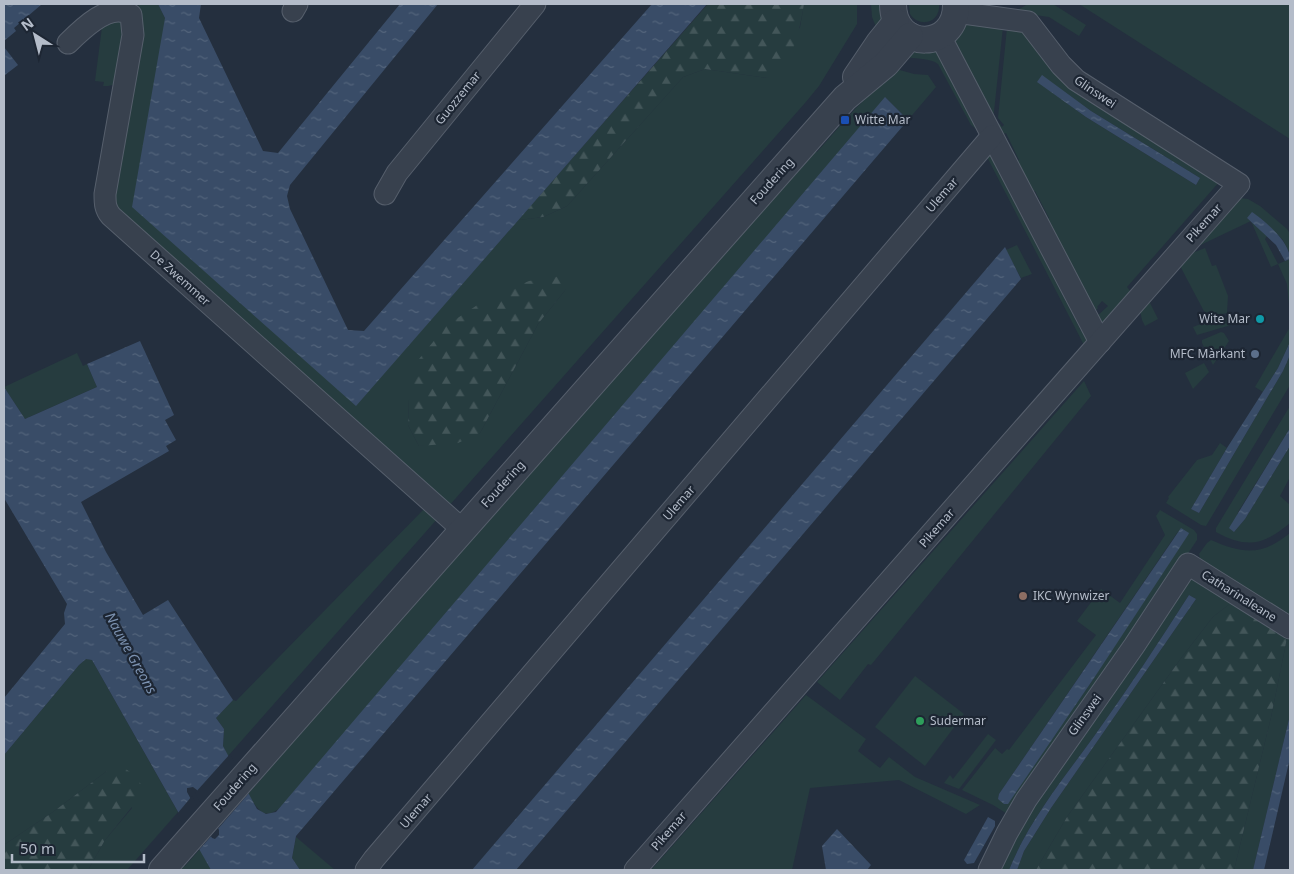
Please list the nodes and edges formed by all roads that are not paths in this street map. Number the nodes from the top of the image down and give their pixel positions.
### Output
1 (535, 4) edge
2 (956, 8) edge
3 (900, 21) edge
4 (940, 36) junction
5 (68, 43) dead end
6 (992, 136) junction
7 (1239, 184) joint
8 (385, 194) dead end
9 (1100, 342) junction
10 (463, 530) junction
11 (1188, 564) joint
12 (1290, 628) edge
13 (162, 870) edge
14 (366, 870) edge
15 (635, 870) edge
16 (989, 870) edge

1 - 8 street, Guozzemar
2 - 4 street
2 - 7 street, Glinswei
3 - 4 street
3 - 10 street, Foudering
4 - 6 street
5 - 10 street, De Zwemmer
6 - 9 street
6 - 14 street, Ulemar
7 - 9 street, Pikemar
9 - 15 street, Pikemar
10 - 13 street, Foudering
11 - 12 street, Catharinaleane
11 - 16 street, Glinswei

